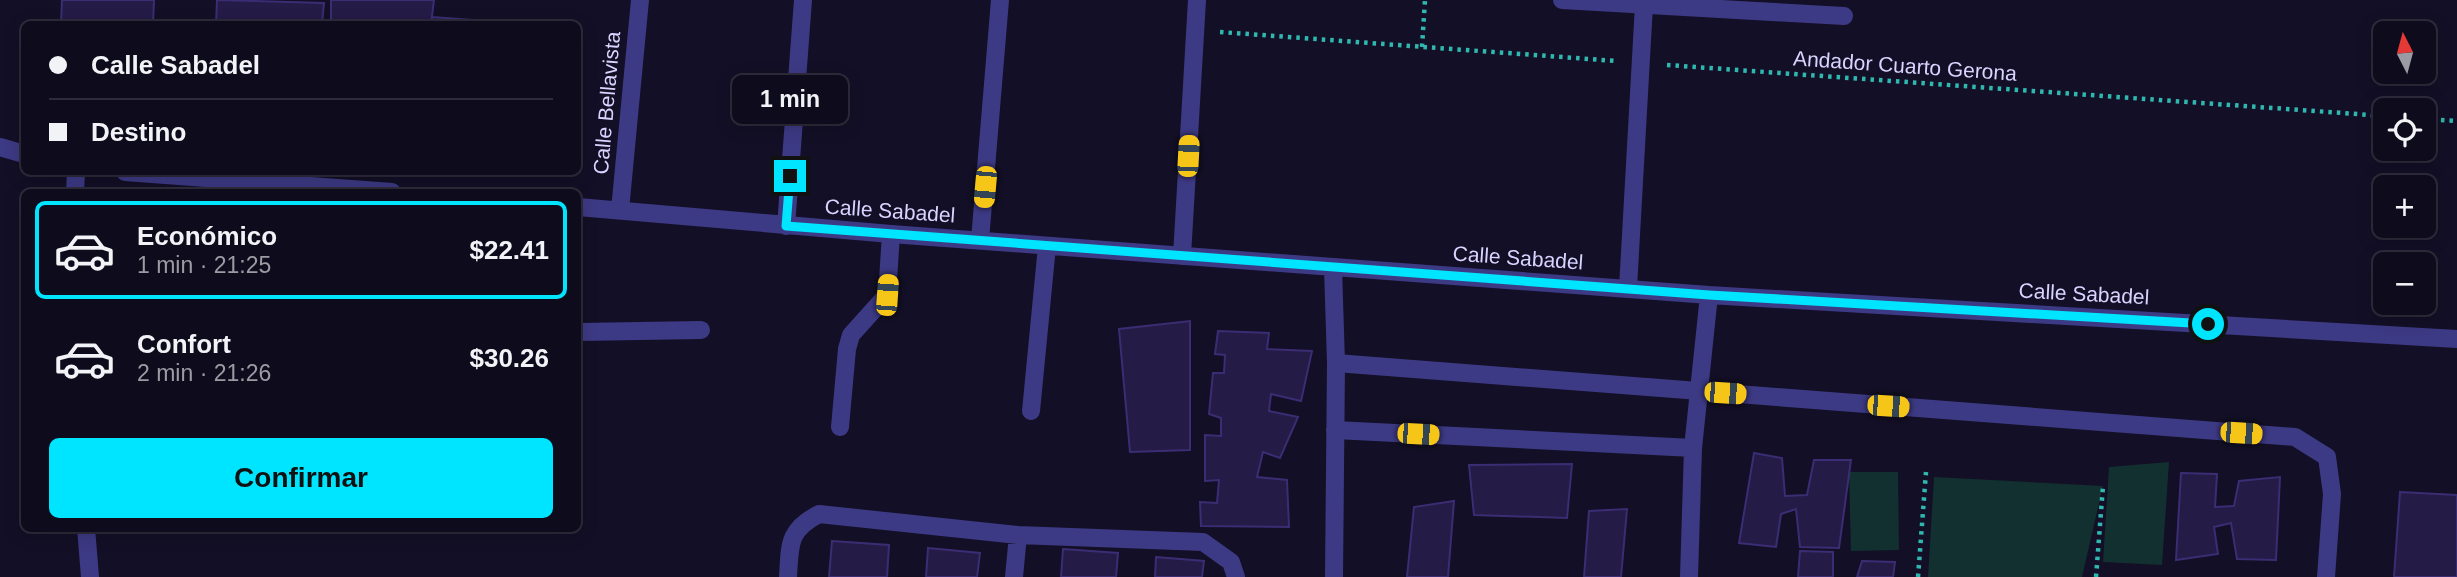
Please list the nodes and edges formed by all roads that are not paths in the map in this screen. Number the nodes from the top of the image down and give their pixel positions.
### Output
1 (640, 0) edge
2 (803, 0) edge
3 (1000, 0) edge
4 (1197, 0) edge
5 (1562, 0) edge
6 (1644, 5) junction
7 (1844, 16) dead end
8 (0, 147) edge
9 (21, 152) edge
10 (165, 175) edge
11 (352, 189) edge
12 (581, 207) edge
13 (620, 211) junction
14 (786, 226) junction
15 (891, 234) junction
16 (981, 240) junction
17 (1047, 246) junction
18 (1182, 256) junction
19 (1333, 268) junction
20 (1628, 288) junction
21 (1709, 295) junction
22 (701, 330) dead end
23 (581, 332) edge
24 (2457, 339) edge
25 (1336, 363) junction
26 (1698, 391) junction
27 (1031, 411) dead end
28 (840, 427) dead end
29 (1335, 430) junction
30 (1693, 448) junction
31 (86, 532) edge
32 (1018, 535) junction
33 (90, 577) edge
34 (788, 577) edge
35 (1014, 577) edge
36 (1236, 577) edge
37 (1334, 577) edge
38 (1689, 577) edge
39 (2326, 577) edge

1 - 13 street, Calle Bellavista
2 - 14 street
3 - 16 street
4 - 18 street
5 - 6 street
6 - 7 street
6 - 20 street
8 - 9 street
10 - 11 street
12 - 13 street, Calle Sabadel
13 - 14 street, Calle Sabadel
14 - 15 street, Calle Sabadel
15 - 16 street, Calle Sabadel
15 - 28 street
16 - 17 street, Calle Sabadel
17 - 18 street, Calle Sabadel
17 - 27 street
18 - 19 street, Calle Sabadel
19 - 20 street, Calle Sabadel
19 - 25 street
20 - 21 street, Calle Sabadel
21 - 24 street, Calle Sabadel
21 - 26 street
22 - 23 street
25 - 26 street
25 - 29 street
26 - 30 street
26 - 39 street
29 - 30 street
29 - 37 street
30 - 38 street
31 - 33 street
32 - 34 street
32 - 35 street
32 - 36 street

